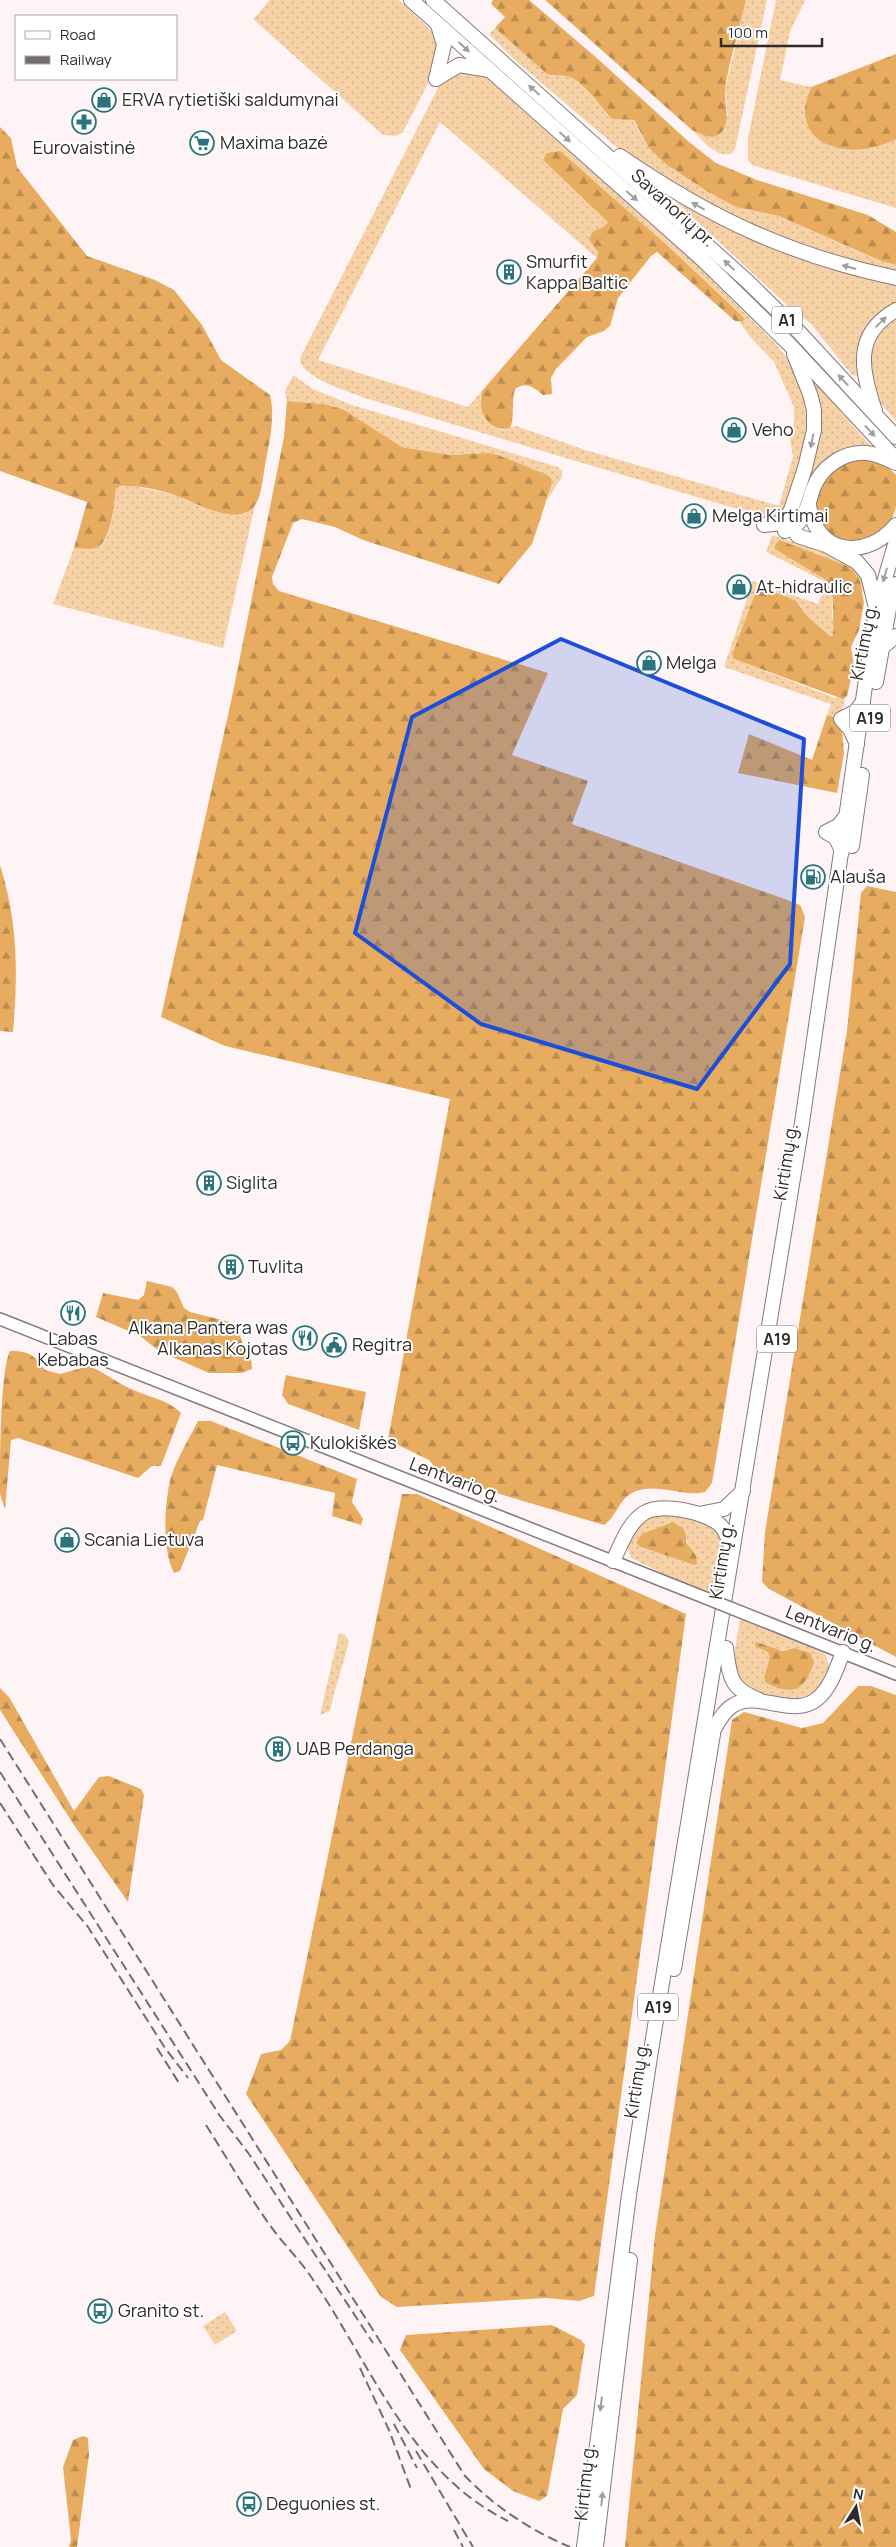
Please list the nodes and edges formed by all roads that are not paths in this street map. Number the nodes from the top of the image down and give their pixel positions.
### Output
1 (411, 0) edge
2 (433, 0) edge
3 (438, 24) junction
4 (490, 70) junction
5 (571, 122) junction
6 (896, 278) edge
7 (896, 310) edge
8 (790, 344) junction
9 (876, 416) junction
10 (896, 437) edge
11 (896, 459) edge
12 (896, 463) edge
13 (809, 506) junction
14 (791, 510) junction
15 (764, 525) dead end
16 (896, 525) edge
17 (791, 532) junction
18 (896, 541) edge
19 (833, 546) junction
20 (896, 584) edge
21 (876, 610) junction
22 (896, 636) edge
23 (880, 649) junction
24 (863, 702) junction
25 (857, 745) junction
26 (0, 1319) edge
27 (743, 1491) junction
28 (699, 1514) junction
29 (733, 1554) junction
30 (614, 1561) junction
31 (726, 1648) junction
32 (843, 1652) junction
33 (896, 1674) edge
34 (764, 1702) junction
35 (713, 1731) junction
36 (582, 2547) edge
37 (596, 2547) edge

1 - 3 highway, Savanorių pr. / A1
5 -> 2 highway, Savanorių pr. / A1
3 -> 4 highway, Savanorių pr. / A1
3 - 4 highway
4 -> 8 highway, Savanorių pr. / A1
6 -> 5 highway
9 -> 5 highway, Savanorių pr. / A1
9 -> 7 highway
8 -> 11 highway, Savanorių pr. / A1
8 -> 14 highway
9 - 10 highway, Savanorių pr. / A1
12 - 13 highway
13 - 17 highway
13 - 19 highway
14 - 15 highway
14 - 17 highway
16 - 19 highway
17 - 19 highway
18 -> 21 highway, A19
19 - 21 highway
20 - 23 highway, Kirtimų g. / A19
21 - 24 highway, Kirtimų g. / A19
22 - 23 highway
23 - 31 highway, Kirtimų g. / A19
24 - 25 highway, Kirtimų g. / A19
24 - 25 highway
25 - 27 highway, Kirtimų g. / A19
26 - 30 main road, Lentvario g.
27 - 28 highway
27 - 29 highway, Kirtimų g. / A19
28 - 29 highway
28 - 30 highway
29 -> 36 highway, Kirtimų g. / A19
30 - 32 main road, Lentvario g., bridge
31 - 34 highway
31 - 35 highway, Kirtimų g. / A19
32 - 33 main road, Lentvario g.
32 - 34 highway
34 - 35 highway
37 -> 35 highway, Kirtimų g. / A19

